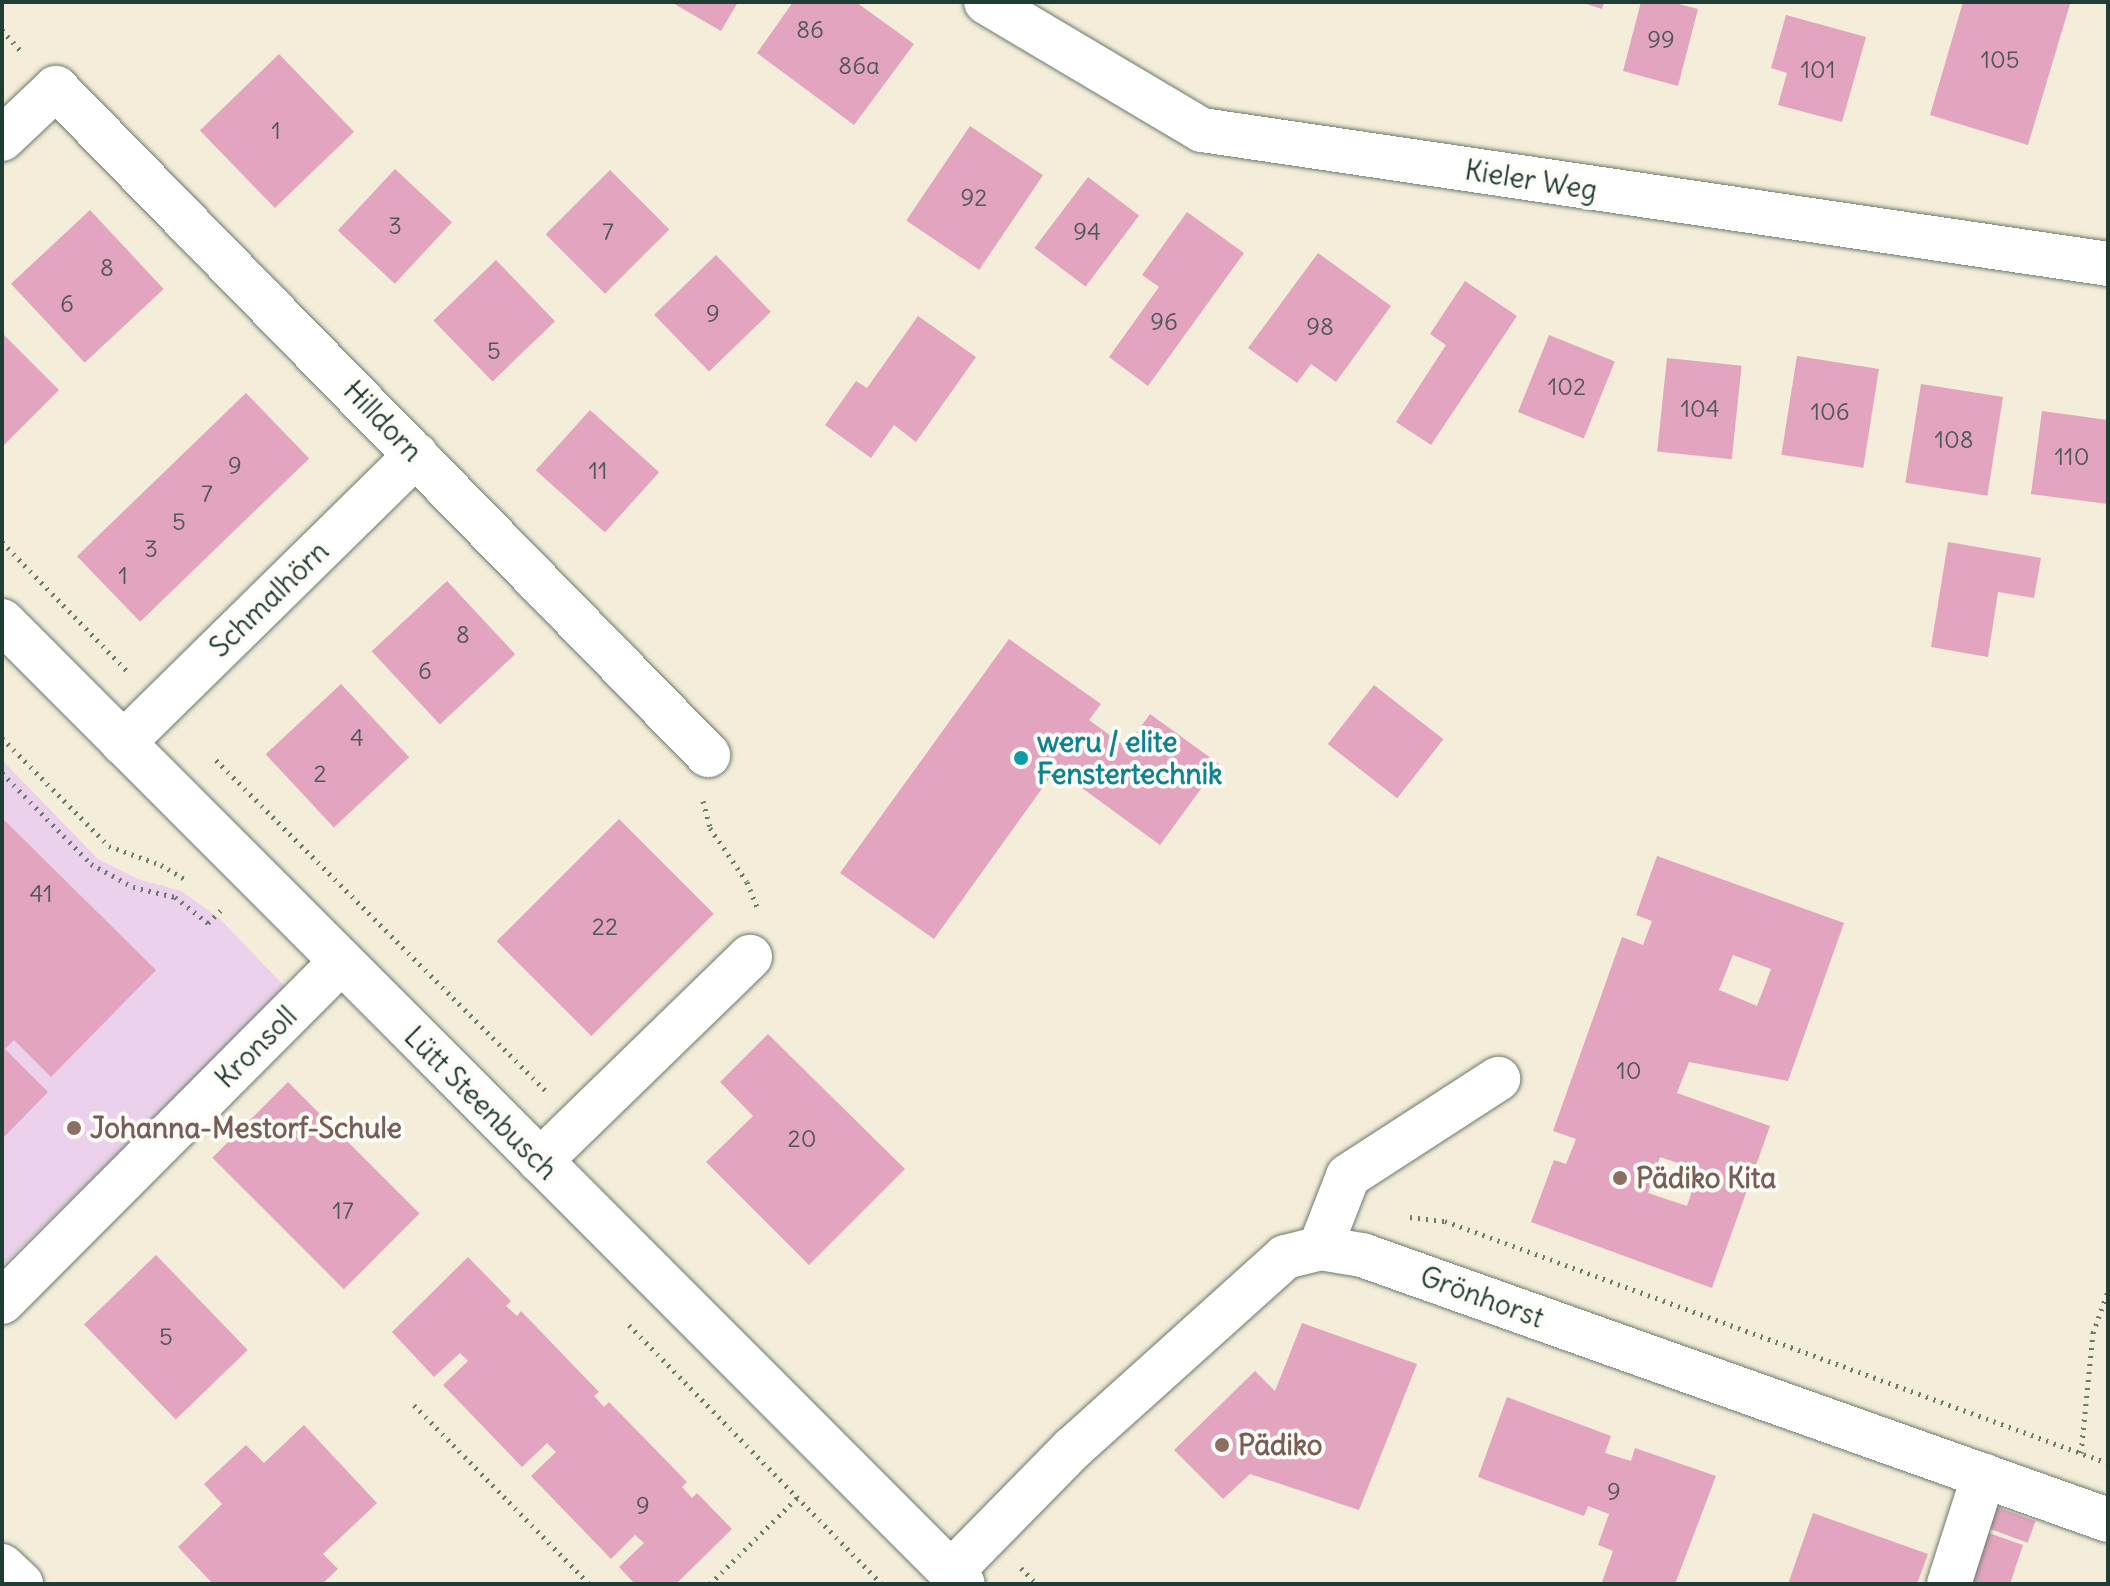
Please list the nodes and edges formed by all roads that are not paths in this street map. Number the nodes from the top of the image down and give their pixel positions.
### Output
1 (986, 2) edge
2 (2, 139) edge
3 (2108, 264) edge
4 (416, 455) junction
5 (2, 621) edge
6 (123, 743) junction
7 (708, 755) road end
8 (750, 957) road end
9 (340, 963) junction
10 (1498, 1079) dead end
11 (540, 1161) junction
12 (1320, 1248) junction
13 (2, 1302) edge
14 (1984, 1475) junction
15 (2108, 1520) edge
16 (2, 1566) edge
17 (957, 1578) edge
18 (21, 1584) edge
19 (1949, 1584) edge

1 - 3 street, Kieler Weg
2 - 4 street, Hilldorn
4 - 6 street, Schmalhörn
4 - 7 street, Hilldorn
5 - 6 street, Lütt Steenbusch
6 - 9 street, Lütt Steenbusch
8 - 11 street
9 - 11 street, Lütt Steenbusch
9 - 13 street, Kronsoll
10 - 12 street
11 - 17 street, Lütt Steenbusch
12 - 14 street, Grönhorst
12 - 17 street, Grönhorst
14 - 15 street, Grönhorst
14 - 19 street
16 - 18 street

